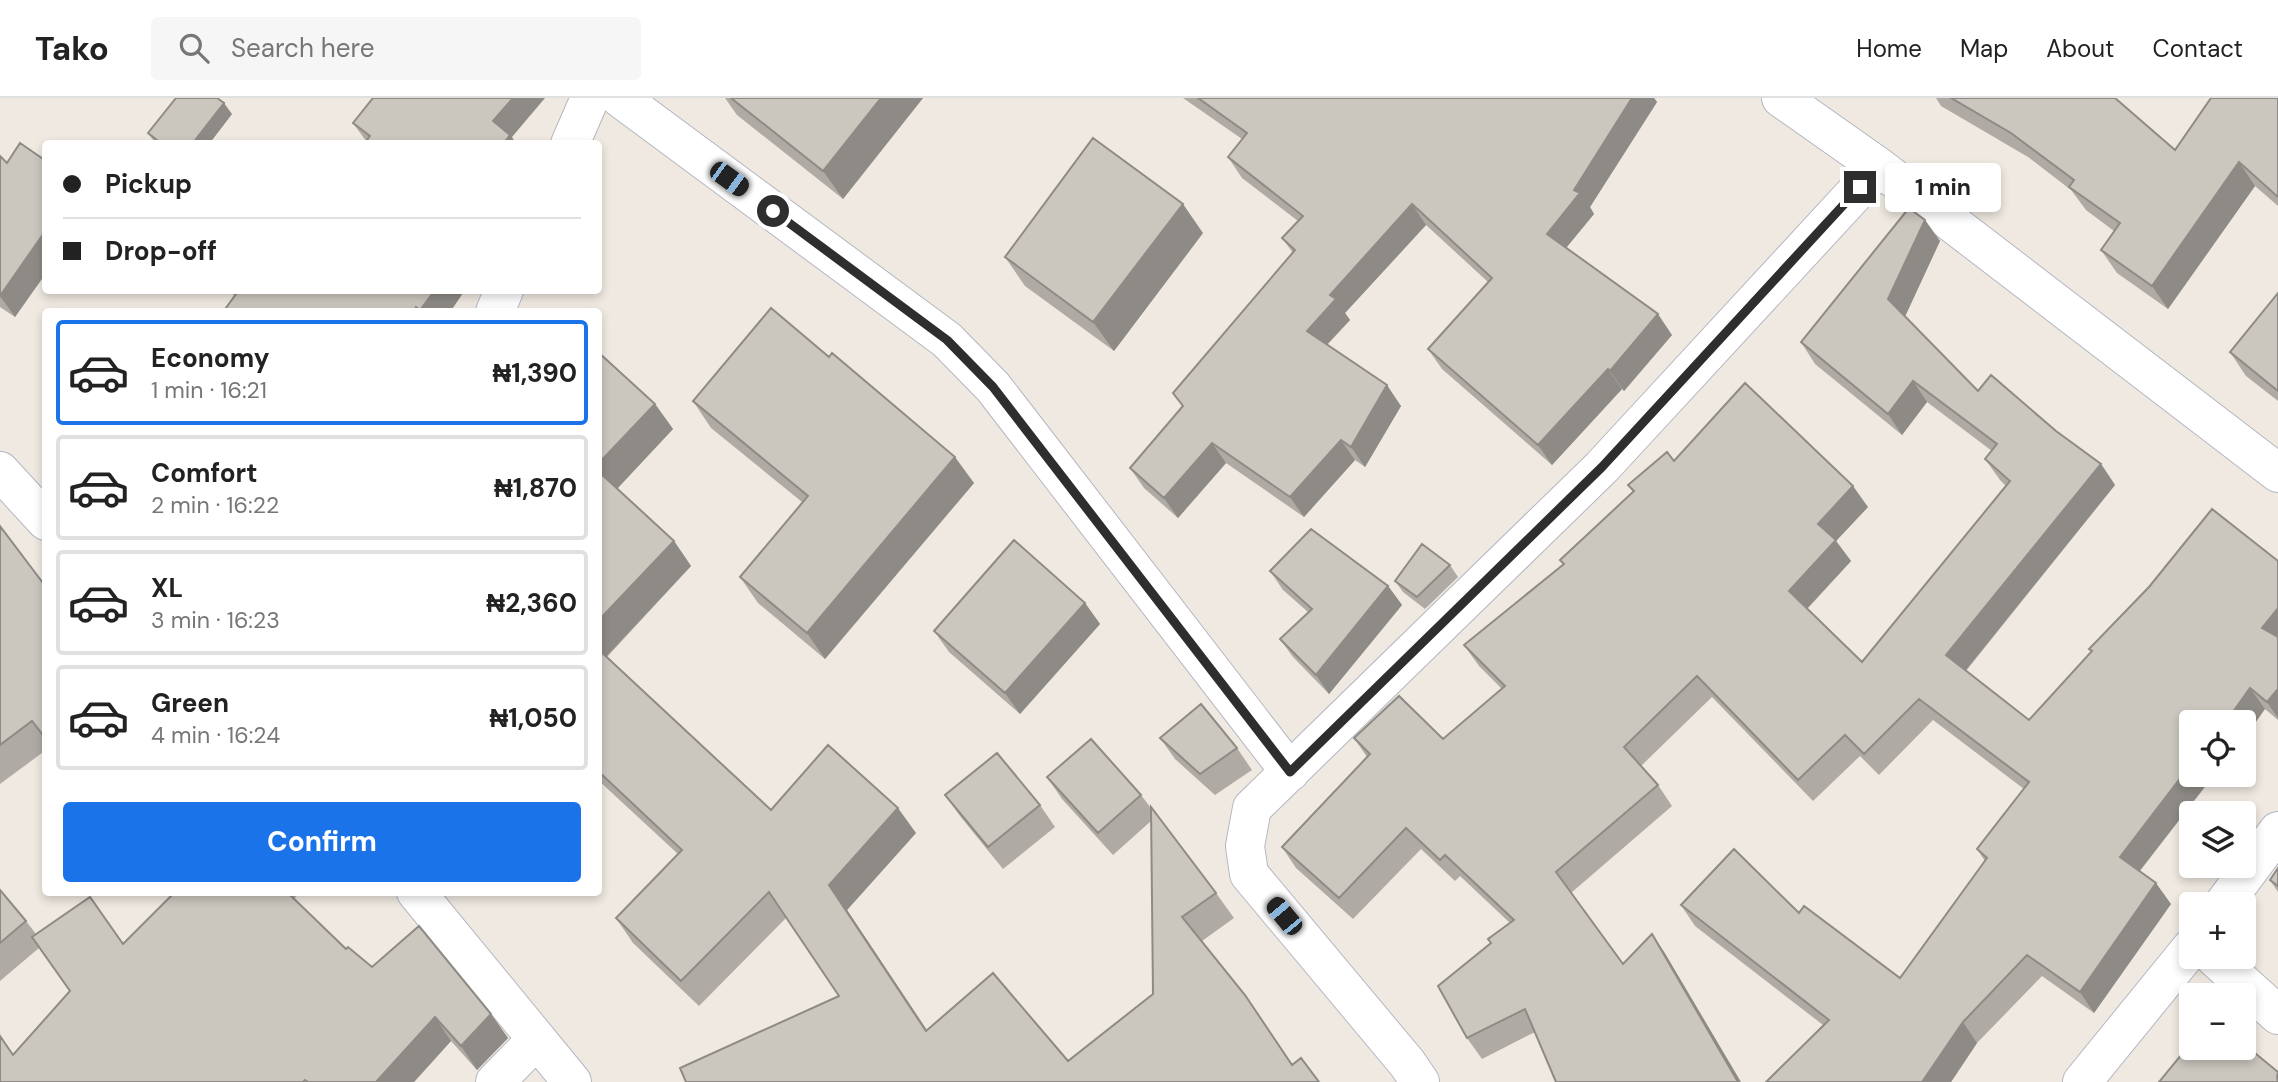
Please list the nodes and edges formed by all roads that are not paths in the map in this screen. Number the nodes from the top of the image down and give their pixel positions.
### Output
1 (590, 98) edge
2 (620, 98) edge
3 (1781, 98) edge
4 (572, 140) edge
5 (1879, 167) junction
6 (0, 471) edge
7 (2278, 473) edge
8 (42, 517) edge
9 (1290, 772) junction
10 (2278, 831) edge
11 (2233, 892) edge
12 (419, 896) edge
13 (2179, 963) edge
14 (2227, 969) edge
15 (2278, 1015) edge
16 (537, 1039) junction
17 (495, 1082) edge
18 (572, 1082) edge
19 (1420, 1082) edge
20 (2082, 1082) edge

1 - 4 street
2 - 9 street
3 - 5 street
5 - 7 street
5 - 9 street
6 - 8 street
9 - 19 street
10 - 11 street
12 - 16 street
13 - 20 street
14 - 15 street
16 - 17 street
16 - 18 street

